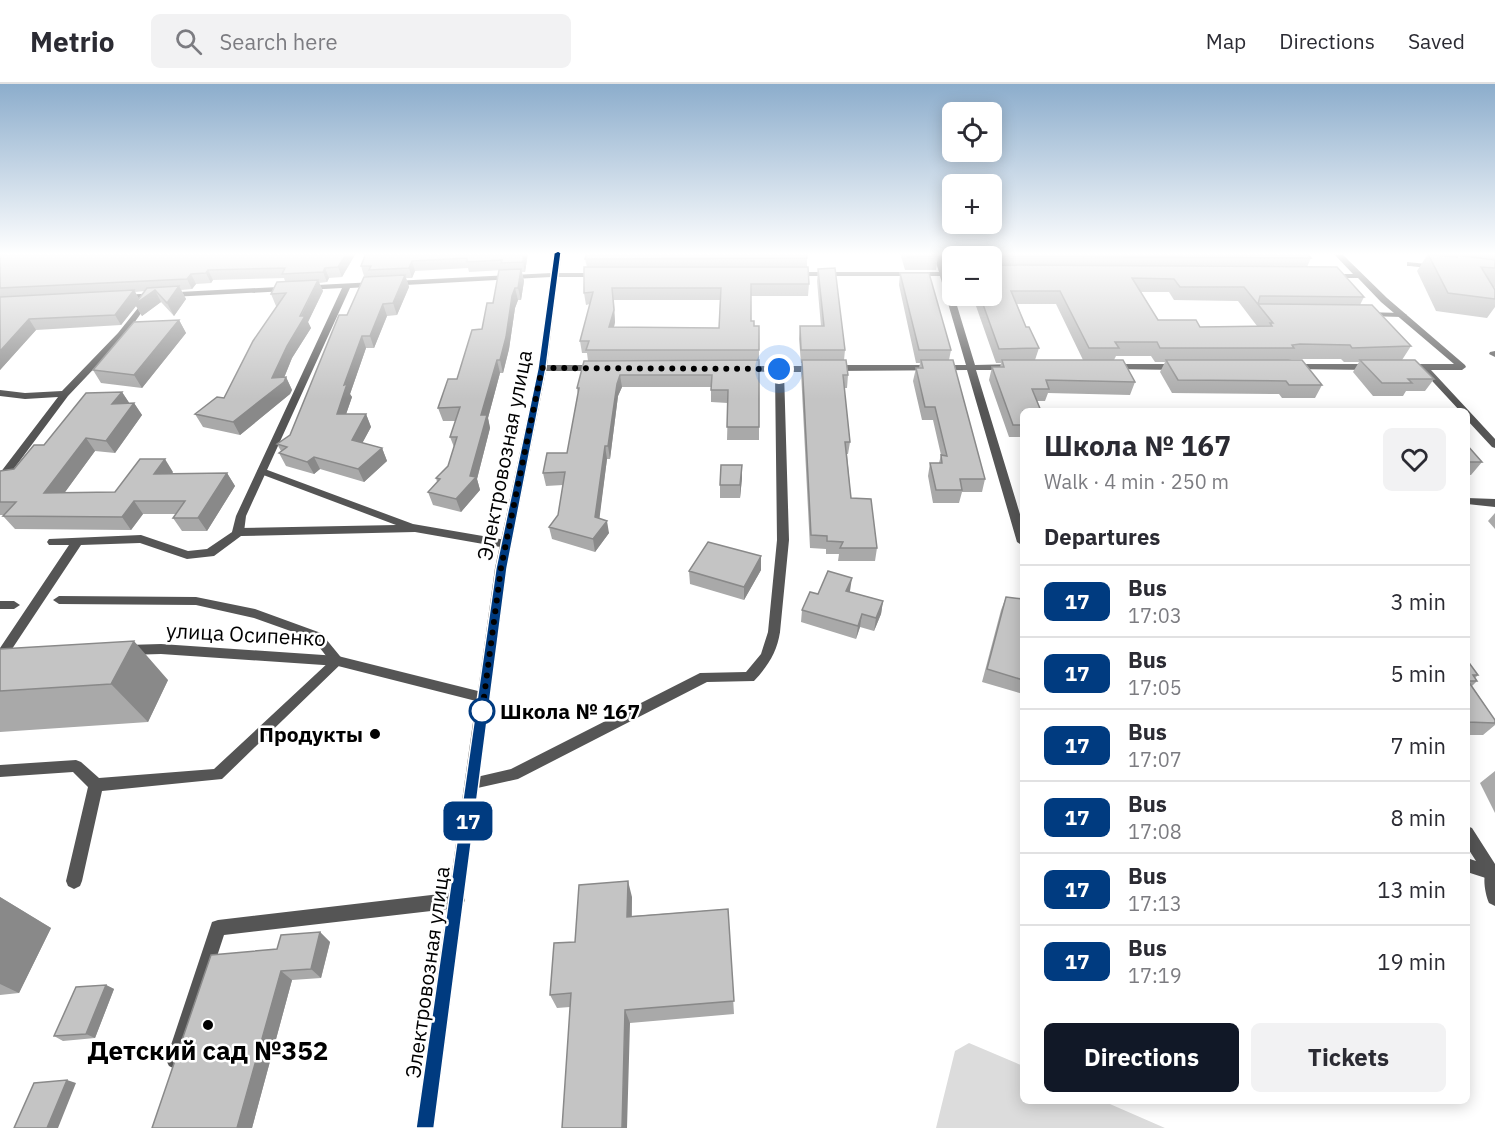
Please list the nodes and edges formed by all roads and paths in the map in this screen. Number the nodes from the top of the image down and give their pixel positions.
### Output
1 (146, 302) edge
2 (339, 302) edge
3 (551, 302) edge
4 (1388, 302) edge
5 (956, 306) edge
6 (1350, 315) edge
7 (1402, 315) junction
8 (972, 367) junction
9 (1032, 367) edge
10 (1103, 367) edge
11 (1186, 367) edge
12 (1282, 367) edge
13 (1377, 367) edge
14 (1401, 367) edge
15 (1424, 367) junction
16 (542, 368) junction
17 (602, 368) edge
18 (732, 369) edge
19 (779, 369) junction
20 (0, 393) edge
21 (65, 394) junction
22 (1462, 408) edge
23 (1470, 417) edge
24 (1495, 445) edge
25 (262, 471) junction
26 (0, 480) edge
27 (1009, 495) junction
28 (1020, 495) edge
29 (1470, 501) edge
30 (1495, 503) edge
31 (415, 528) junction
32 (238, 532) junction
33 (1020, 532) edge
34 (78, 541) junction
35 (53, 542) dead end
36 (506, 544) junction
37 (59, 600) dead end
38 (0, 605) edge
39 (14, 605) dead end
40 (116, 650) edge
41 (2, 652) edge
42 (26, 652) edge
43 (338, 661) junction
44 (484, 698) junction
45 (0, 771) edge
46 (473, 783) junction
47 (96, 785) junction
48 (1470, 838) edge
49 (1470, 866) edge
50 (1493, 874) edge
51 (74, 882) dead end
52 (1495, 898) edge
53 (457, 900) junction
54 (171, 1072) edge
55 (425, 1128) edge

1 - 21 street
2 - 25 street
3 - 16 street, Электровозная улица
4 - 7 street
5 - 8 street
6 - 7 street
7 - 15 street
8 - 9 street
8 - 19 street
8 - 27 street
10 - 11 street
12 - 13 street
14 - 15 street
15 - 22 street
16 - 17 street
16 - 36 street, Электровозная улица
18 - 19 street
19 - 46 street
20 - 21 street
21 - 26 street
23 - 24 street
25 - 31 street
25 - 32 street
27 - 28 street
27 - 33 street
29 - 30 street
31 - 32 street
31 - 36 street
32 - 34 street
34 - 35 street
34 - 41 street
36 - 44 street, Электровозная улица
37 - 43 street
38 - 39 street
40 - 43 street, улица Осипенко
41 - 42 street
43 - 44 street, улица Осипенко
43 - 47 street
44 - 46 street, Электровозная улица
45 - 47 street
46 - 53 street, Электровозная улица
47 - 51 street
48 - 50 street
49 - 50 street
50 - 52 street
53 - 54 street
53 - 55 street, Электровозная улица

